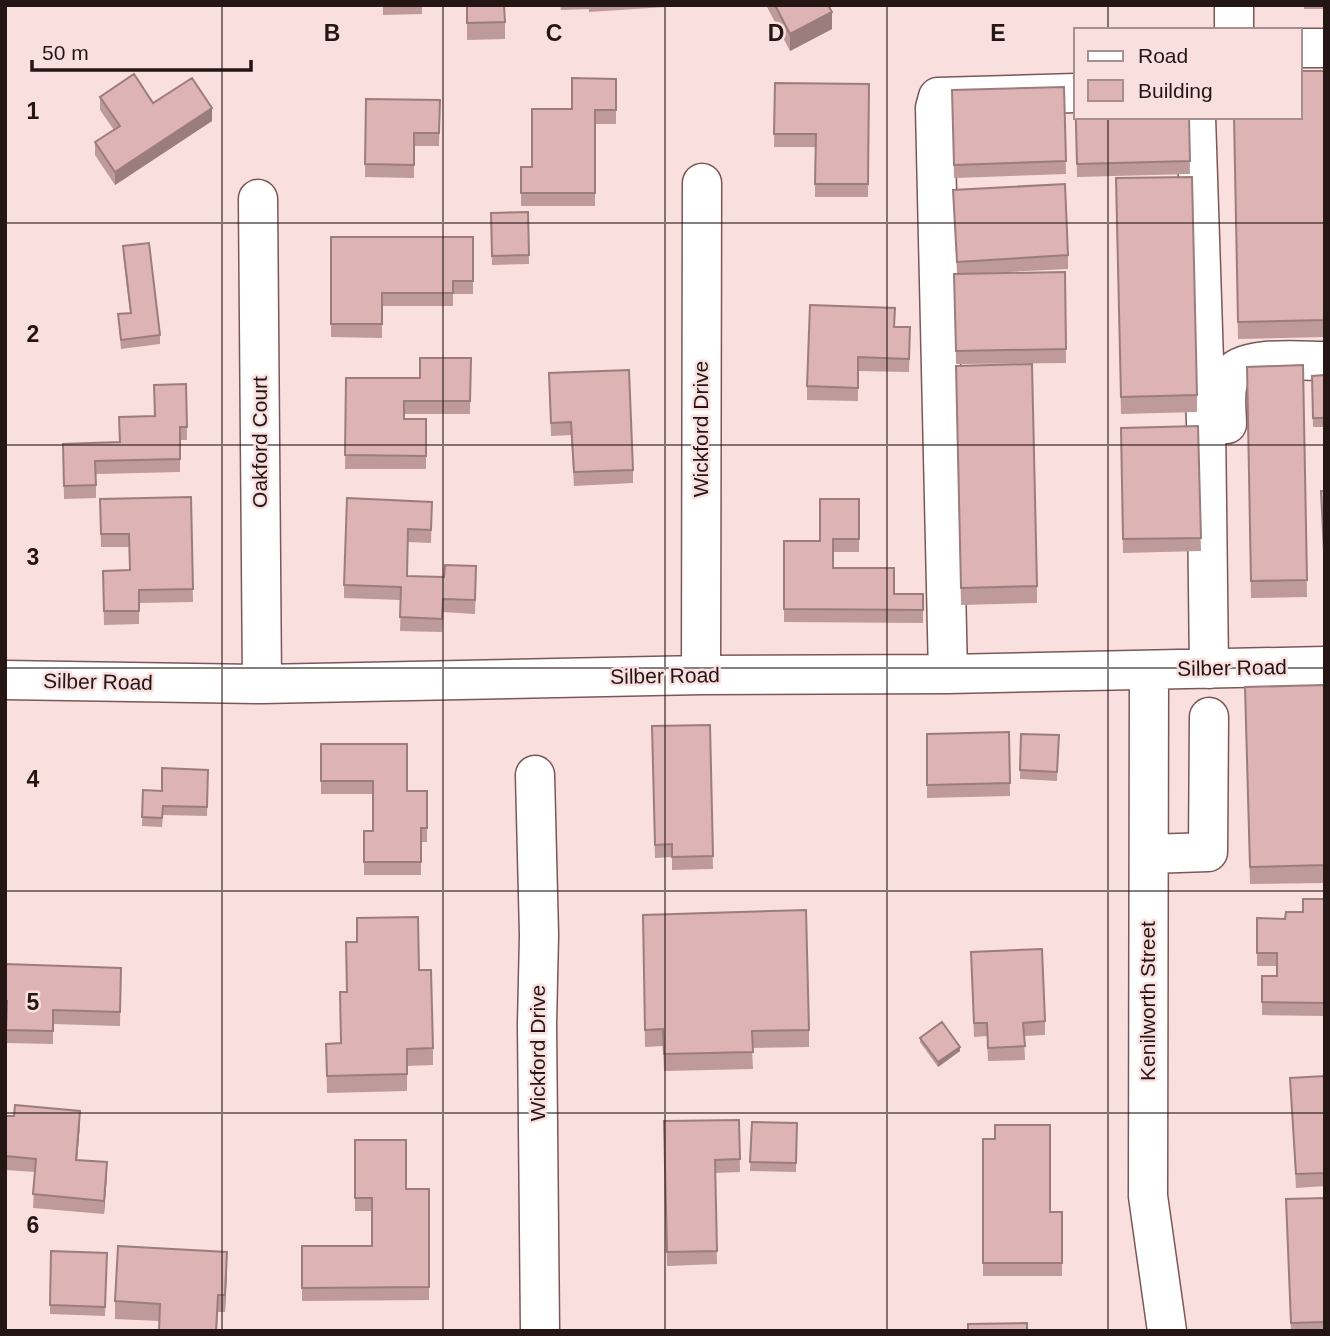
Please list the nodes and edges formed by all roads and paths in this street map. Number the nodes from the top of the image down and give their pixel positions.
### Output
1 (1234, 5) edge
2 (1234, 28) edge
3 (1302, 48) edge
4 (1325, 48) edge
5 (1074, 93) edge
6 (1196, 119) edge
7 (702, 183) dead end
8 (258, 199) dead end
9 (1325, 361) edge
10 (1325, 666) edge
11 (1221, 668) junction
12 (1149, 670) junction
13 (948, 674) junction
14 (701, 675) junction
15 (5, 680) edge
16 (262, 684) junction
17 (1209, 718) dead end
18 (535, 775) dead end
19 (1149, 854) junction
20 (540, 1331) edge
21 (1167, 1331) edge

1 - 2 street
3 - 4 street
5 - 13 street
6 - 11 street
7 - 14 street, Wickford Drive
8 - 16 street, Oakford Court
9 - 11 street
10 - 11 street, Silber Road
11 - 12 street, Silber Road
12 - 13 street, Silber Road
12 - 19 street, Kenilworth Street
13 - 14 street, Silber Road
14 - 16 street, Silber Road
15 - 16 street, Silber Road
17 - 19 street
18 - 20 street, Wickford Drive
19 - 21 street, Kenilworth Street

